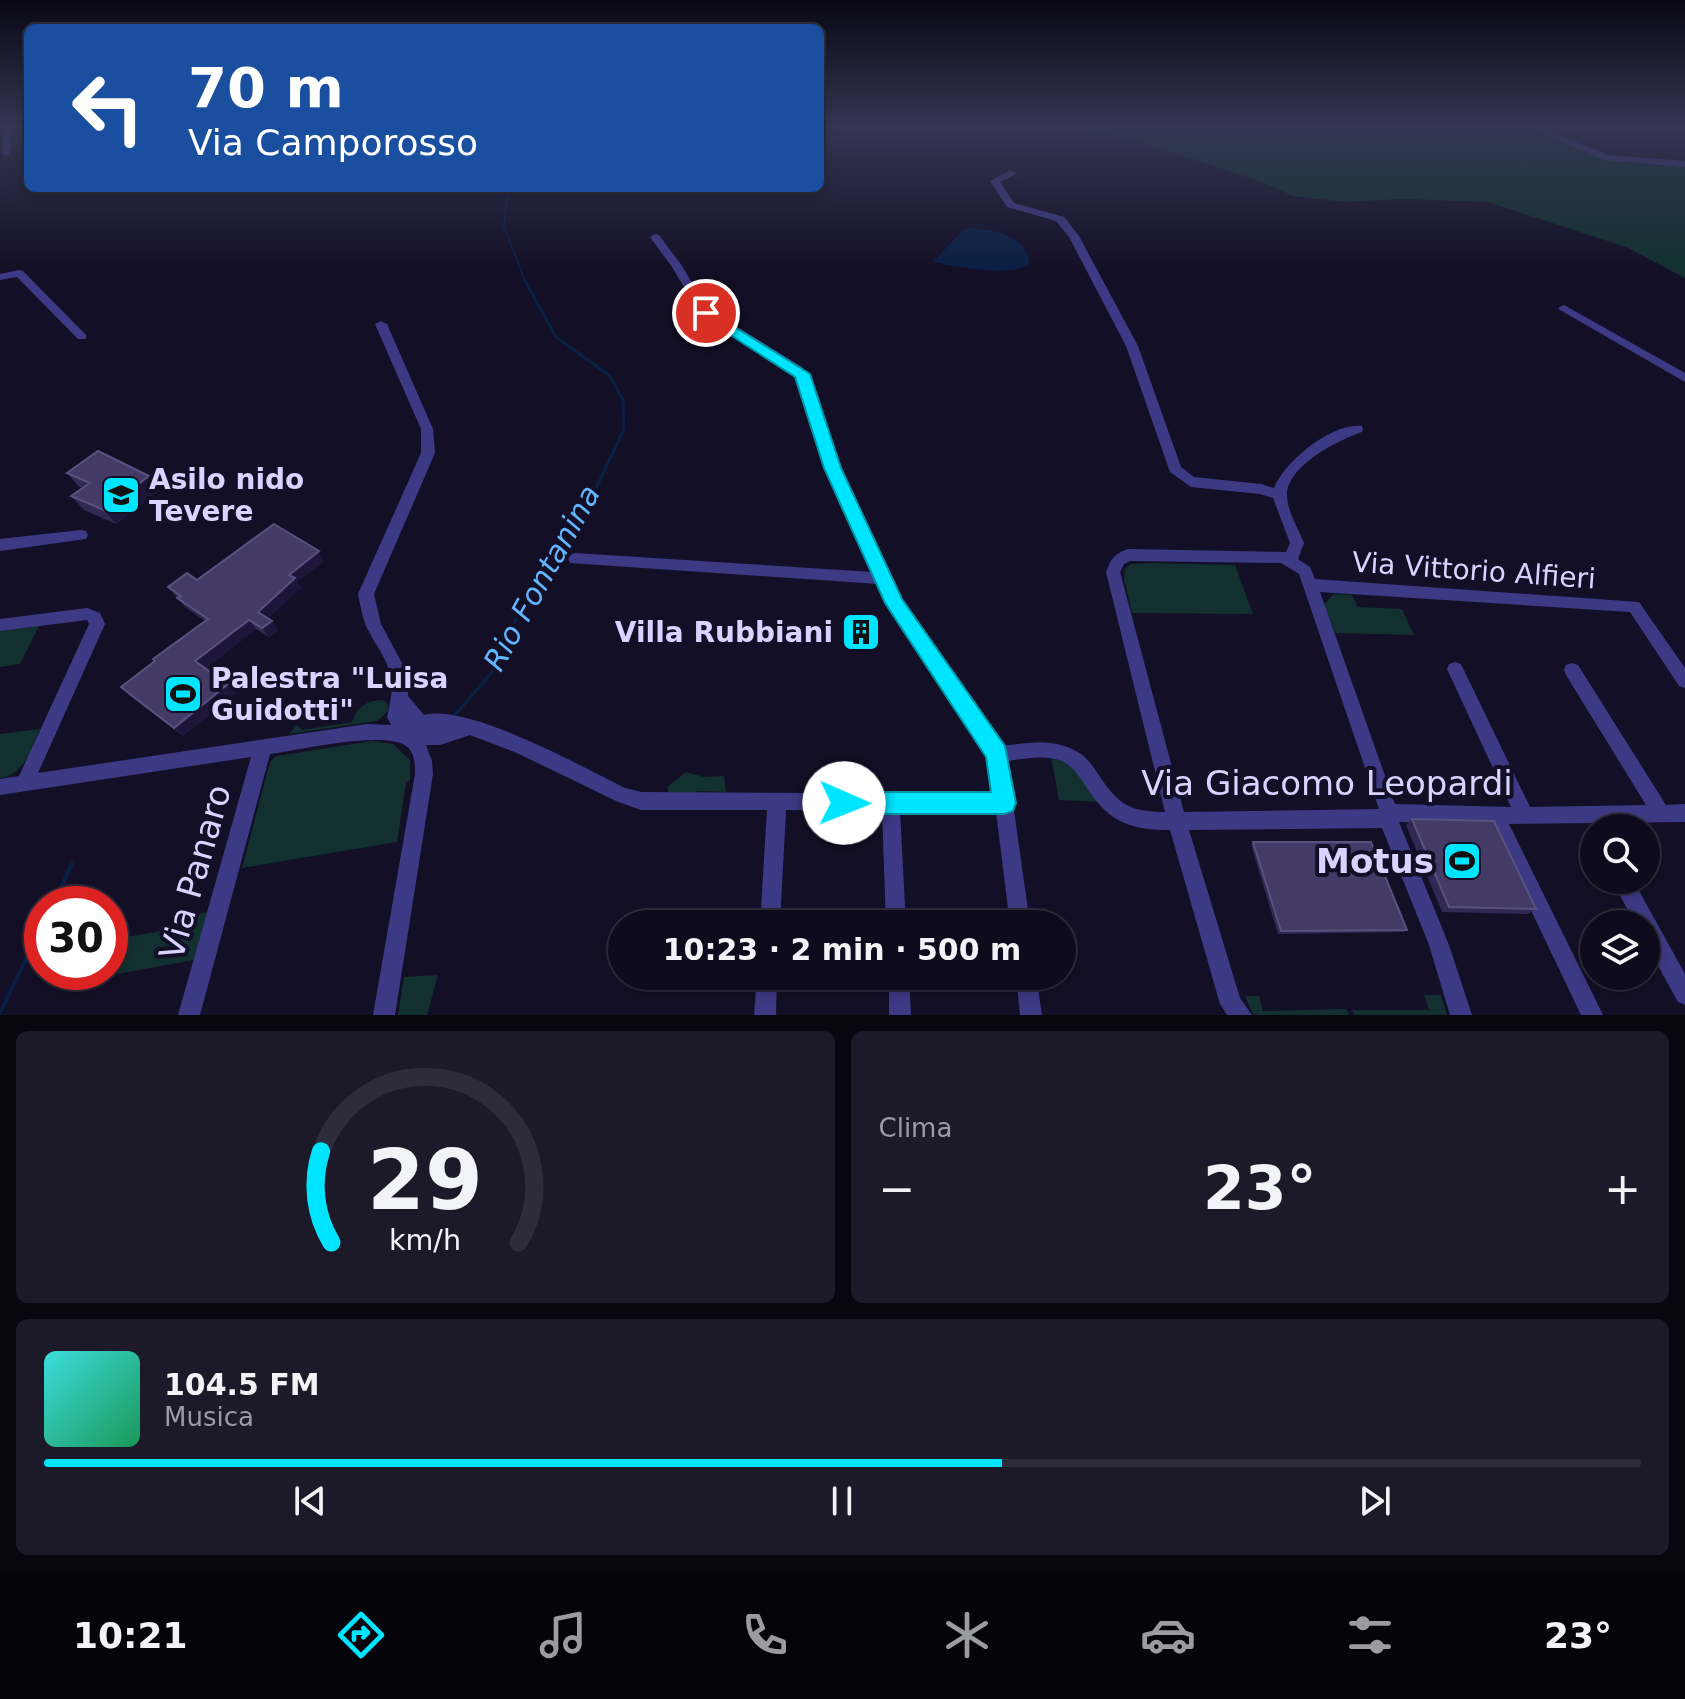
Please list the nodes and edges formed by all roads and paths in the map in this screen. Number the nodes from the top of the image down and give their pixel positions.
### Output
1 (1006, 175) edge
2 (655, 237) dead end
3 (0, 277) edge
4 (1564, 308) dead end
5 (381, 324) dead end
6 (82, 337) dead end
7 (1685, 378) edge
8 (1357, 429) dead end
9 (1279, 495) junction
10 (81, 535) dead end
11 (0, 545) edge
12 (575, 559) dead end
13 (1290, 559) junction
14 (883, 578) junction
15 (1310, 585) junction
16 (0, 625) edge
17 (1455, 669) dead end
18 (1572, 670) dead end
19 (1679, 672) edge
20 (460, 726) junction
21 (409, 737) junction
22 (263, 747) junction
23 (997, 754) junction
24 (423, 756) junction
25 (24, 784) junction
26 (0, 787) edge
27 (777, 802) junction
28 (1004, 803) junction
29 (891, 804) junction
30 (1389, 813) junction
31 (1661, 813) junction
32 (1685, 813) edge
33 (1525, 816) junction
34 (1177, 822) junction
35 (1501, 827) edge
36 (1630, 894) edge
37 (771, 910) edge
38 (895, 910) edge
39 (1018, 910) edge
40 (766, 990) edge
41 (899, 990) edge
42 (1028, 990) edge
43 (1685, 995) edge
44 (1233, 1011) edge
45 (189, 1015) edge
46 (384, 1015) edge
47 (765, 1015) edge
48 (900, 1015) edge
49 (1031, 1015) edge
50 (1461, 1015) edge
51 (1592, 1015) edge

1 - 9 street
2 - 14 street
3 - 6 street
4 - 7 street
5 - 21 street
8 - 9 street
9 - 13 street
10 - 11 street
12 - 14 street
13 - 15 street
13 - 34 street
14 - 23 street
15 - 19 street, Via Vittorio Alfieri
15 - 30 street
16 - 25 street
17 - 33 street
18 - 31 street
20 - 21 street
20 - 24 street
20 - 27 street
21 - 22 street
21 - 24 street
22 - 25 street
22 - 45 street, Via Panaro
23 - 28 street
23 - 34 street, Via Giacomo Leopardi
24 - 46 street
25 - 26 street
27 - 29 street
27 - 37 street
28 - 29 street
28 - 39 street
29 - 38 street
30 - 33 street, Via Giacomo Leopardi
30 - 34 street, Via Giacomo Leopardi
30 - 50 street
31 - 32 street, Via Giacomo Leopardi
31 - 33 street, Via Giacomo Leopardi
34 - 44 street
35 - 51 street
36 - 43 street
40 - 47 street
41 - 48 street
42 - 49 street

